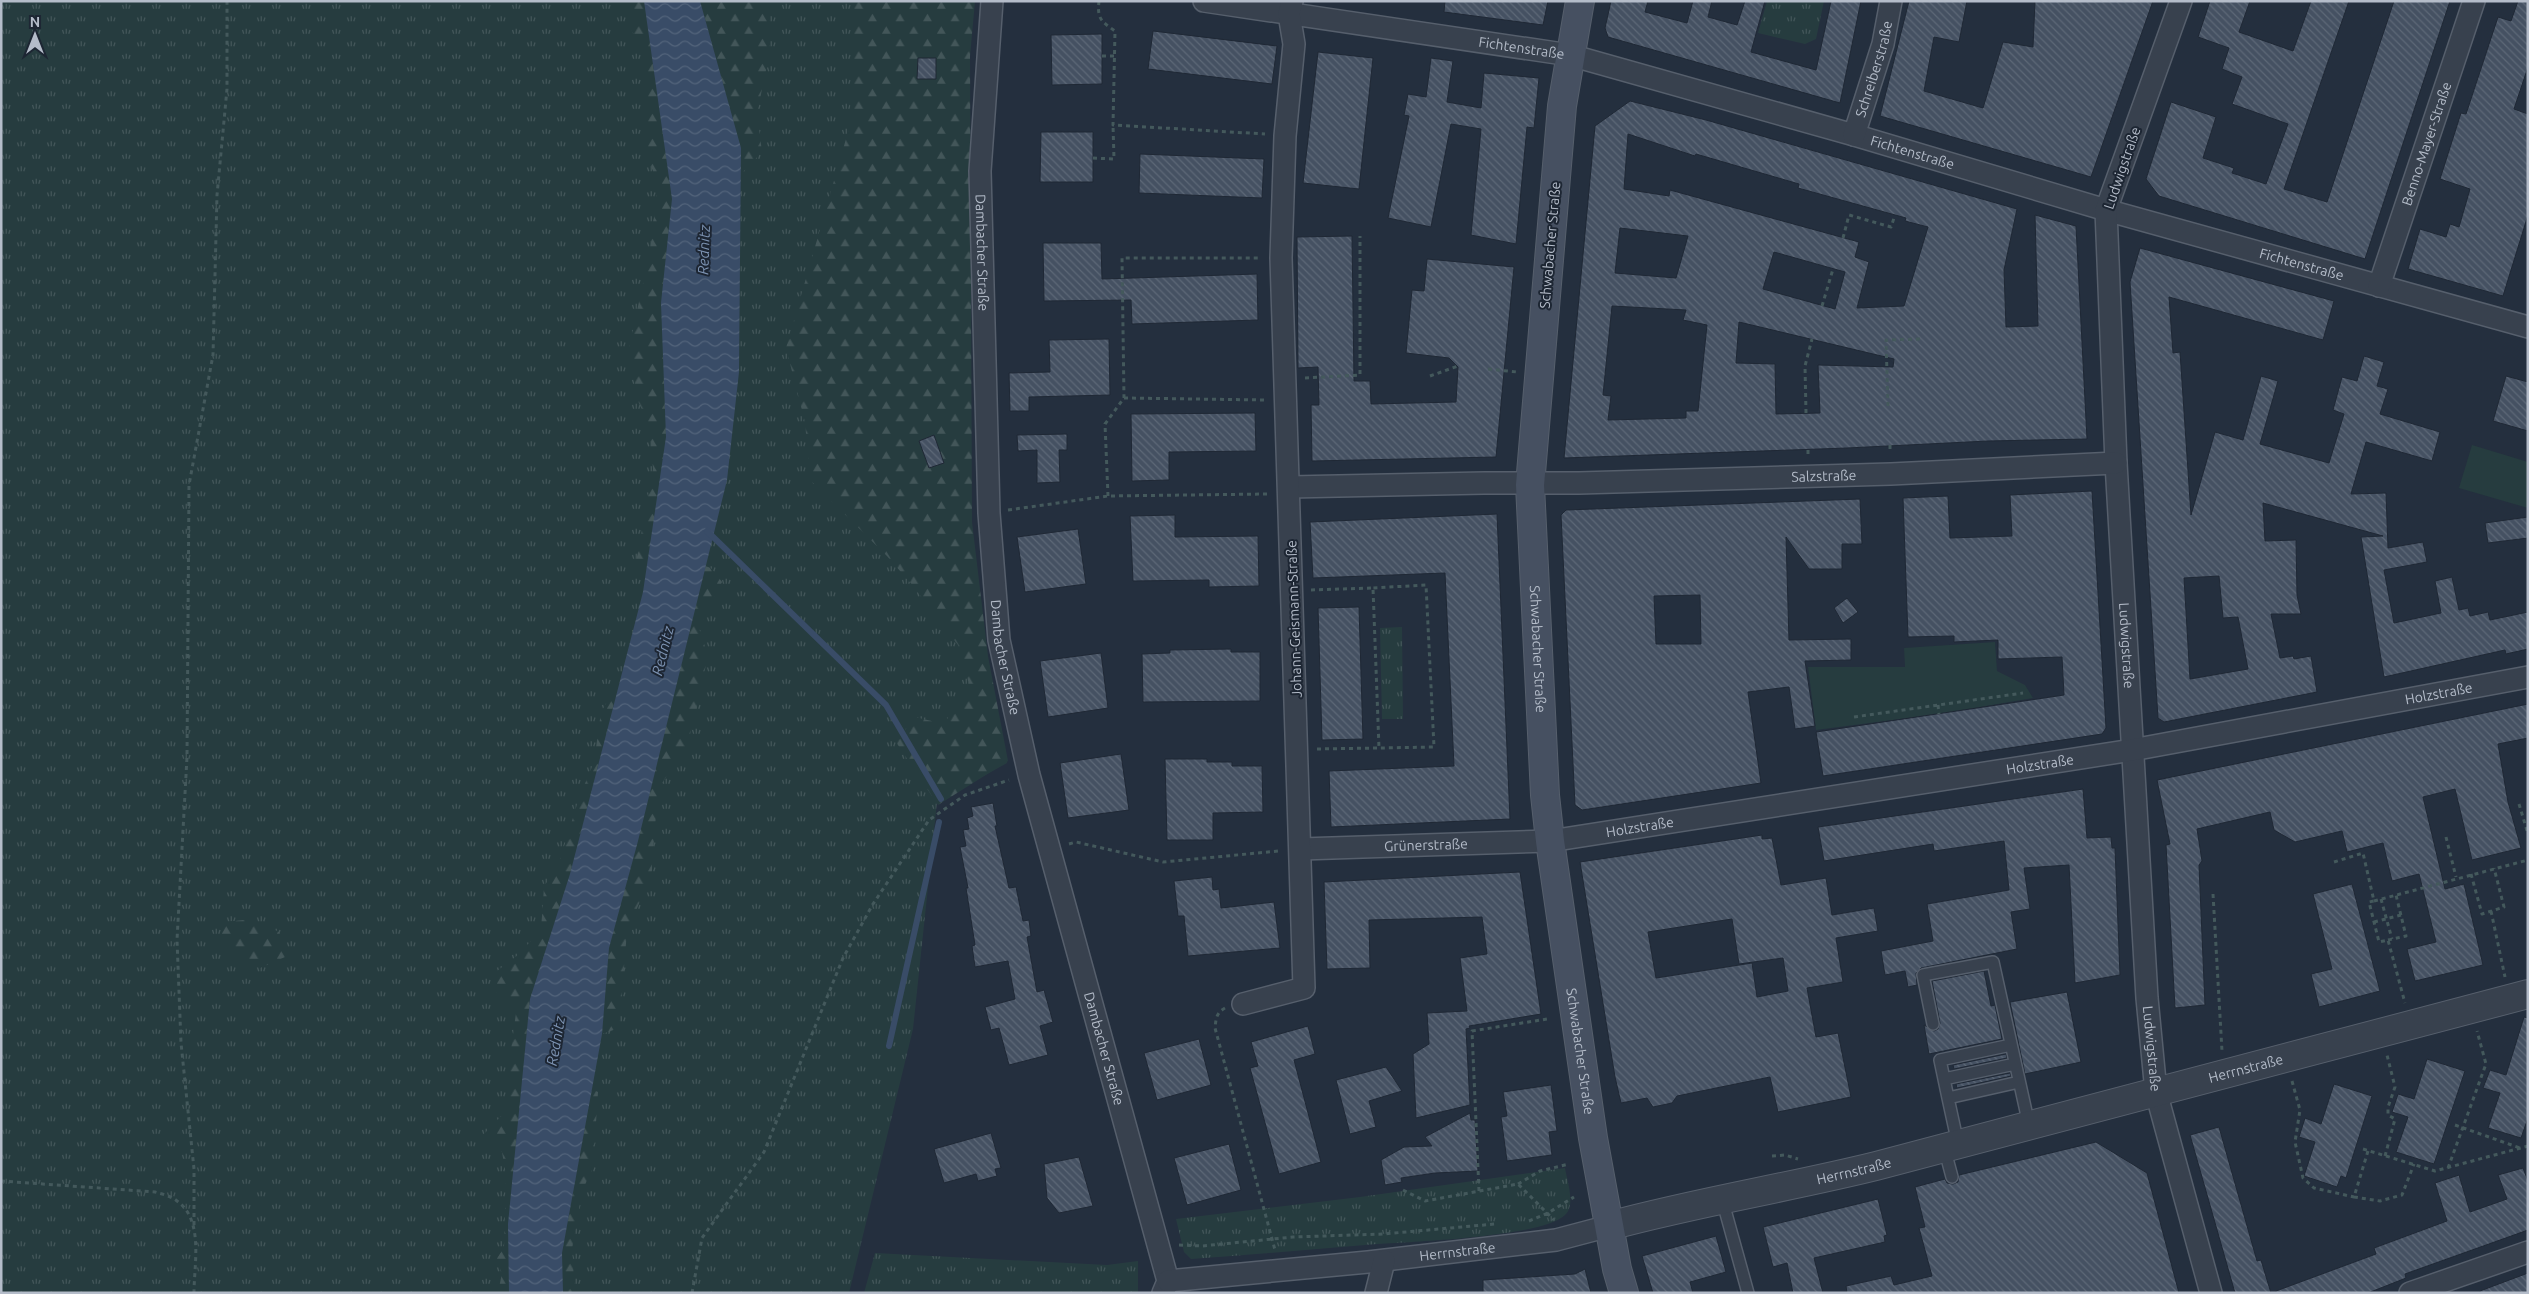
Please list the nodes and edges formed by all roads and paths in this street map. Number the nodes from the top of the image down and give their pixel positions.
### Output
1 (227, 1) edge
2 (992, 1) edge
3 (1099, 1) edge
4 (1204, 1) edge
5 (1580, 1) edge
6 (1891, 1) edge
7 (2181, 1) edge
8 (2474, 1) edge
9 (1290, 8) edge
10 (1570, 55) junction
11 (1102, 56) dead end
12 (1115, 56) junction
13 (1113, 125) junction
14 (1854, 135) junction
15 (1286, 136) junction
16 (1093, 158) dead end
17 (2106, 210) junction
18 (1895, 215) dead end
19 (1360, 236) dead end
20 (1843, 238) dead end
21 (1281, 258) junction
22 (1833, 269) dead end
23 (2379, 286) junction
24 (1822, 306) dead end
25 (2528, 328) edge
26 (1812, 339) dead end
27 (1923, 339) dead end
28 (1458, 366) dead end
29 (1430, 376) dead end
30 (1285, 389) junction
31 (1124, 398) junction
32 (1888, 406) dead end
33 (1806, 413) dead end
34 (2116, 463) junction
35 (1530, 485) junction
36 (1290, 487) junction
37 (1108, 496) junction
38 (1010, 510) dead end
39 (1373, 588) junction
40 (1311, 598) dead end
41 (2528, 676) edge
42 (2023, 693) dead end
43 (1938, 705) junction
44 (1939, 714) dead end
45 (1854, 717) dead end
46 (1379, 748) junction
47 (1321, 749) dead end
48 (2132, 750) junction
49 (1029, 775) junction
50 (2520, 804) dead end
51 (2528, 834) edge
52 (2446, 837) dead end
53 (1550, 841) junction
54 (1301, 849) junction
55 (1049, 850) junction
56 (2528, 860) edge
57 (2334, 862) dead end
58 (2494, 868) junction
59 (2471, 874) junction
60 (2456, 877) junction
61 (2213, 894) dead end
62 (2396, 895) junction
63 (2381, 899) junction
64 (2374, 901) junction
65 (2491, 911) junction
66 (2401, 915) junction
67 (2386, 919) junction
68 (2374, 922) junction
69 (2392, 939) junction
70 (2388, 940) junction
71 (2519, 996) edge
72 (1243, 1004) joint
73 (2471, 1009) junction
74 (1547, 1018) dead end
75 (1933, 1024) dead end
76 (2411, 1025) junction
77 (2381, 1033) junction
78 (2011, 1045) junction
79 (2285, 1058) junction
80 (2015, 1064) junction
81 (2224, 1074) junction
82 (1944, 1079) junction
83 (2019, 1082) junction
84 (2156, 1092) junction
85 (1948, 1098) junction
86 (2029, 1125) junction
87 (2455, 1125) dead end
88 (2462, 1127) junction
89 (1951, 1146) junction
90 (2528, 1146) edge
91 (2521, 1148) junction
92 (2363, 1149) dead end
93 (2368, 1151) junction
94 (2385, 1156) junction
95 (1570, 1164) dead end
96 (2414, 1164) junction
97 (2448, 1168) junction
98 (1952, 1177) dead end
99 (1, 1182) edge
100 (1518, 1184) junction
101 (1403, 1190) dead end
102 (1479, 1191) junction
103 (1574, 1197) dead end
104 (2354, 1197) junction
105 (1722, 1200) junction
106 (1548, 1213) junction
107 (1500, 1224) dead end
108 (1558, 1224) dead end
109 (194, 1225) junction
110 (1609, 1226) junction
111 (1272, 1240) junction
112 (1160, 1250) junction
113 (2528, 1252) edge
114 (1384, 1261) junction
115 (1279, 1270) junction
116 (1166, 1287) edge
117 (194, 1293) edge
118 (692, 1293) edge
119 (1376, 1293) edge
120 (1624, 1293) edge
121 (1748, 1293) edge
122 (2211, 1293) edge
123 (2410, 1293) edge

1 - 109 path
2 - 49 street, Dambacher Straße
3 - 12 path
4 - 9 street, Fichtenstraße
5 - 10 main road, Schwabacher Straße
6 - 14 street, Schreiberstraße
7 - 17 street, Ludwigstraße
8 - 23 street, Benno-Mayer-Straße
9 - 10 street, Fichtenstraße
9 - 15 street
10 - 14 street, Fichtenstraße
10 - 35 main road, Schwabacher Straße
11 - 12 path
12 - 13 path
13 - 15 path
13 - 16 path
14 - 17 street, Fichtenstraße
15 - 21 street
17 - 23 street, Fichtenstraße
17 - 34 street, Ludwigstraße
18 - 20 path
19 - 30 path
21 - 30 street
21 - 31 path
22 - 24 path
23 - 25 street, Fichtenstraße
26 - 33 path
27 - 32 path
28 - 29 path
30 - 31 path
30 - 36 street, Johann-Geismann-Straße
31 - 37 path
34 - 35 street, Salzstraße
34 - 48 street, Ludwigstraße
35 - 36 street
35 - 53 main road, Schwabacher Straße
36 - 37 path
36 - 54 street, Johann-Geismann-Straße
37 - 38 path
39 - 40 path
39 - 46 path
39 - 46 path
41 - 48 street, Holzstraße
42 - 43 path
43 - 44 path
43 - 45 path
46 - 47 path
48 - 53 street, Holzstraße
48 - 84 street, Ludwigstraße
49 - 55 street, Dambacher Straße
49 - 118 path
50 - 51 path
52 - 60 path
53 - 54 street, Grünerstraße
53 - 110 main road, Schwabacher Straße
54 - 55 path
54 - 72 street
55 - 112 street, Dambacher Straße
56 - 58 path
57 - 64 path
58 - 59 path
58 - 65 path
59 - 60 path
59 - 65 path
60 - 62 path
61 - 81 path
62 - 63 path
62 - 66 path
63 - 64 path
63 - 67 path
64 - 68 path
65 - 71 path
66 - 67 path
66 - 69 path
67 - 68 path
67 - 69 path
68 - 70 path
69 - 70 path
70 - 76 path
71 - 73 street, Herrnstraße
72 - 111 path
73 - 76 street, Herrnstraße
73 - 88 path
74 - 102 path
75 - 78 lane
76 - 77 street, Herrnstraße
77 - 79 street, Herrnstraße
77 - 94 path
78 - 80 lane
78 - 82 lane
79 - 81 street, Herrnstraße
79 - 104 path
80 - 82 lane
80 - 83 lane
81 - 84 street, Herrnstraße
82 - 85 lane
83 - 85 lane
83 - 86 lane
84 - 86 street, Herrnstraße
84 - 122 street, Ludwigstraße
85 - 89 lane
86 - 89 street, Herrnstraße
87 - 88 path
88 - 91 path
88 - 97 path
89 - 98 lane
89 - 105 street, Herrnstraße
90 - 91 path
91 - 97 path
92 - 93 path
93 - 94 path
93 - 104 path
94 - 96 path
95 - 100 path
96 - 97 path
96 - 104 path
99 - 109 path
100 - 102 path
100 - 106 path
101 - 102 path
103 - 106 path
105 - 110 street, Herrnstraße
105 - 121 lane
106 - 108 path
107 - 111 path
109 - 117 path
110 - 114 street, Herrnstraße
110 - 120 main road, Schwabacher Straße
111 - 112 path
111 - 115 path
112 - 116 street, Dambacher Straße
113 - 123 street
114 - 115 street, Herrnstraße
114 - 119 street
115 - 116 street, Herrnstraße

